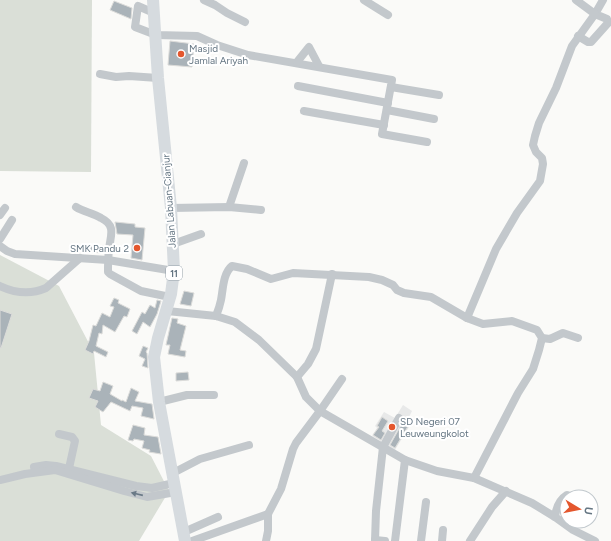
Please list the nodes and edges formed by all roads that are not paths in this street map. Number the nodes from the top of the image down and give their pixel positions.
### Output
1 (153, 0) edge
2 (204, 0) edge
3 (364, 0) edge
4 (576, 0) edge
5 (602, 0) edge
6 (154, 13) junction
7 (594, 14) junction
8 (388, 15) dead end
9 (245, 22) dead end
10 (156, 34) junction
11 (578, 36) junction
12 (297, 62) junction
13 (319, 66) junction
14 (100, 74) dead end
15 (158, 78) junction
16 (298, 86) dead end
17 (391, 87) junction
18 (439, 96) dead end
19 (387, 106) junction
20 (304, 111) dead end
21 (434, 119) dead end
22 (384, 126) junction
23 (427, 142) dead end
24 (244, 163) dead end
25 (76, 207) dead end
26 (229, 207) junction
27 (171, 208) junction
28 (261, 210) dead end
29 (12, 220) dead end
30 (201, 234) dead end
31 (0, 238) edge
32 (173, 244) junction
33 (0, 246) edge
34 (80, 258) junction
35 (108, 260) junction
36 (174, 271) junction
37 (332, 274) junction
38 (0, 286) edge
39 (170, 297) junction
40 (167, 311) junction
41 (216, 316) junction
42 (467, 318) junction
43 (542, 338) junction
44 (578, 338) dead end
45 (297, 377) junction
46 (342, 379) dead end
47 (214, 395) dead end
48 (159, 402) junction
49 (320, 411) junction
50 (399, 418) dead end
51 (59, 434) dead end
52 (249, 445) dead end
53 (383, 447) junction
54 (405, 460) junction
55 (68, 471) junction
56 (0, 475) edge
57 (474, 478) junction
58 (0, 480) edge
59 (174, 483) junction
60 (506, 491) junction
61 (426, 502) dead end
62 (559, 504) edge
63 (268, 514) junction
64 (555, 516) junction
65 (218, 517) dead end
66 (444, 530) dead end
67 (185, 537) edge
68 (375, 540) edge
69 (192, 541) edge
70 (266, 541) edge
71 (385, 541) edge
72 (395, 541) edge
73 (421, 541) edge
74 (442, 541) edge
75 (470, 541) edge
76 (595, 541) edge

1 - 6 highway, Jalan Labuan-Cianjur / 11
2 - 9 street
3 - 8 street
4 - 7 street
5 - 7 street
6 - 10 highway, Jalan Labuan-Cianjur / 11
6 - 10 street
7 - 11 street
7 - 11 street
10 - 12 street
10 - 15 highway, Jalan Labuan-Cianjur / 11
11 - 42 street
12 - 13 street
12 - 13 street
13 - 17 street
14 - 15 street
15 - 27 highway, Jalan Labuan-Cianjur / 11
16 - 19 street
17 - 18 street
17 - 19 street
19 - 21 street
19 - 22 street
20 - 22 street
22 - 23 street
24 - 26 street
25 - 35 street
26 - 27 street
26 - 28 street
27 - 32 highway, Jalan Labuan-Cianjur / 11
29 - 31 street
30 - 32 street
32 - 36 highway, Jalan Labuan-Cianjur / 11
33 - 34 street
34 - 35 street
34 - 38 street
35 - 36 street
35 - 39 street
36 - 39 highway, Jalan Labuan-Cianjur / 11
37 - 41 street
37 - 42 street
37 - 45 street
39 - 40 highway, Jalan Labuan-Cianjur / 11
40 - 41 street
40 - 48 highway, Jalan Labuan-Cianjur / 11
41 - 45 street
42 - 43 street
43 - 44 street
43 - 57 street
45 - 49 street
46 - 49 street
47 - 48 street
48 - 59 highway, Jalan Labuan-Cianjur / 11
49 - 53 street
49 - 63 street
50 - 53 street
51 - 55 street
52 - 59 street
53 - 54 street
53 - 68 street
54 - 57 street
54 - 72 street
55 - 56 street
55 - 58 street
55 - 59 street
57 - 60 street
59 - 67 highway, Jalan Labuan-Cianjur / 11
60 - 64 street
60 - 75 street
61 - 73 street
62 - 64 street
63 - 69 street
63 - 70 street
64 - 76 street
65 - 67 street
66 - 74 street
68 - 71 street

